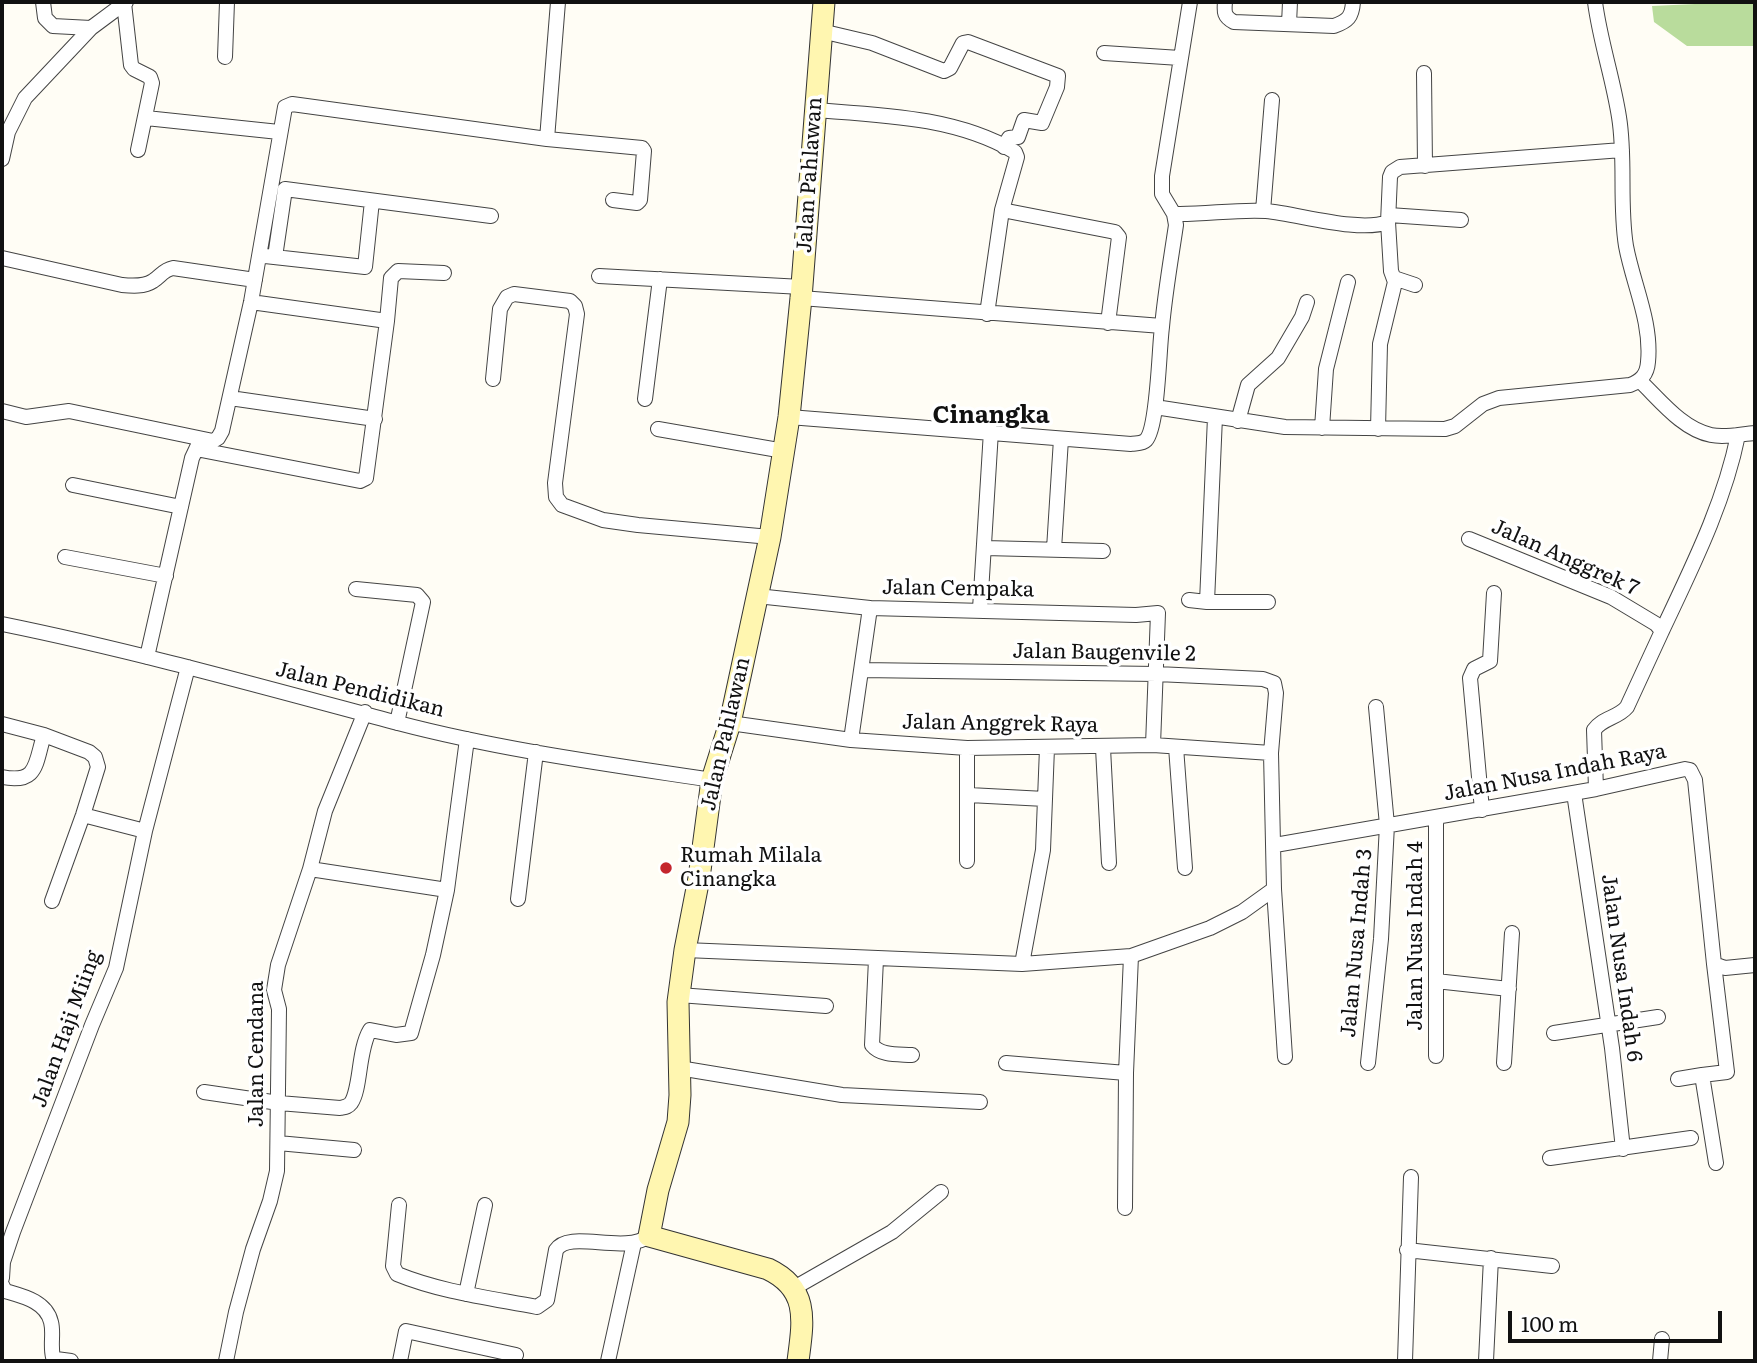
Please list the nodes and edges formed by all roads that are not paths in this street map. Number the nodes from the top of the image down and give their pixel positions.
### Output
1 (43, 2) edge
2 (125, 2) edge
3 (227, 2) edge
4 (558, 2) edge
5 (824, 2) edge
6 (1190, 2) edge
7 (1225, 2) edge
8 (1290, 2) edge
9 (1353, 2) edge
10 (1595, 2) edge
11 (1289, 24) junction
12 (91, 28) junction
13 (821, 31) junction
14 (1104, 52) dead end
15 (225, 57) dead end
16 (1180, 58) junction
17 (1424, 73) dead end
18 (1272, 100) dead end
19 (815, 110) junction
20 (146, 118) junction
21 (279, 132) junction
22 (547, 139) junction
23 (1004, 147) junction
24 (138, 150) dead end
25 (1622, 150) junction
26 (2, 159) edge
27 (1425, 166) junction
28 (372, 201) junction
29 (613, 201) dead end
30 (1002, 210) junction
31 (1263, 211) junction
32 (1174, 214) junction
33 (491, 216) dead end
34 (1389, 218) junction
35 (1461, 220) dead end
36 (259, 256) junction
37 (275, 257) junction
38 (2, 258) edge
39 (444, 273) dead end
40 (599, 275) dead end
41 (1394, 278) junction
42 (660, 279) junction
43 (255, 280) junction
44 (1348, 282) dead end
45 (1415, 285) dead end
46 (802, 293) junction
47 (251, 302) junction
48 (1307, 302) dead end
49 (987, 313) junction
50 (387, 321) junction
51 (1108, 323) junction
52 (1162, 326) junction
53 (493, 379) dead end
54 (1640, 381) junction
55 (230, 398) junction
56 (645, 399) dead end
57 (1155, 407) junction
58 (2, 411) edge
59 (789, 417) junction
60 (1215, 418) junction
61 (375, 419) junction
62 (1238, 421) junction
63 (1322, 428) junction
64 (658, 429) dead end
65 (1378, 429) junction
66 (991, 431) junction
67 (1755, 433) edge
68 (1738, 435) junction
69 (1061, 439) junction
70 (199, 444) junction
71 (784, 451) junction
72 (73, 485) dead end
73 (181, 507) junction
74 (770, 537) junction
75 (1469, 539) dead end
76 (985, 548) junction
77 (1054, 549) junction
78 (1103, 551) dead end
79 (65, 557) dead end
80 (166, 576) junction
81 (356, 589) dead end
82 (1494, 593) dead end
83 (757, 596) junction
84 (1189, 600) dead end
85 (1207, 602) junction
86 (1268, 602) dead end
87 (870, 608) junction
88 (980, 609) junction
89 (2, 624) edge
90 (1662, 631) junction
91 (147, 657) junction
92 (188, 667) junction
93 (861, 670) junction
94 (1157, 674) junction
95 (1376, 707) dead end
96 (365, 712) junction
97 (397, 723) junction
98 (730, 723) junction
99 (2, 724) edge
100 (44, 735) junction
101 (467, 739) junction
102 (851, 740) junction
103 (1153, 745) junction
104 (1176, 747) junction
105 (967, 748) junction
106 (1047, 748) junction
107 (1103, 748) junction
108 (536, 752) junction
109 (1271, 752) junction
110 (2, 777) edge
111 (712, 780) junction
112 (1596, 789) junction
113 (1574, 793) junction
114 (969, 795) junction
115 (1045, 799) junction
116 (1482, 810) junction
117 (83, 815) junction
118 (1436, 817) junction
119 (1387, 825) junction
120 (145, 831) junction
121 (1275, 845) junction
122 (967, 861) dead end
123 (1110, 863) dead end
124 (1185, 868) dead end
125 (310, 869) junction
126 (1274, 889) junction
127 (447, 890) junction
128 (518, 899) dead end
129 (51, 901) dead end
130 (1512, 933) dead end
131 (685, 950) junction
132 (1131, 956) junction
133 (876, 959) junction
134 (1022, 964) junction
135 (1714, 964) junction
136 (1755, 965) edge
137 (1436, 981) junction
138 (1509, 989) junction
139 (679, 995) junction
140 (826, 1006) dead end
141 (1658, 1017) dead end
142 (1609, 1025) junction
143 (1554, 1033) dead end
144 (912, 1055) dead end
145 (1436, 1056) dead end
146 (1285, 1057) dead end
147 (1006, 1063) dead end
148 (1368, 1063) dead end
149 (1504, 1063) dead end
150 (679, 1068) junction
151 (1126, 1073) junction
152 (1702, 1075) junction
153 (1678, 1079) dead end
154 (204, 1092) dead end
155 (980, 1102) dead end
156 (279, 1103) junction
157 (1691, 1138) dead end
158 (278, 1143) junction
159 (1623, 1149) junction
160 (354, 1150) dead end
161 (1550, 1158) dead end
162 (1716, 1163) dead end
163 (1411, 1177) dead end
164 (941, 1192) dead end
165 (400, 1205) dead end
166 (485, 1205) dead end
167 (1125, 1208) dead end
168 (7, 1231) edge
169 (642, 1240) junction
170 (1408, 1250) junction
171 (1491, 1258) junction
172 (1552, 1265) dead end
173 (2, 1278) edge
174 (2, 1284) edge
175 (794, 1288) junction
176 (466, 1294) junction
177 (1662, 1339) dead end
178 (516, 1356) dead end
179 (71, 1361) edge
180 (226, 1361) edge
181 (400, 1361) edge
182 (608, 1361) edge
183 (798, 1361) edge
184 (1405, 1361) edge
185 (1486, 1361) edge
186 (1660, 1361) edge

1 - 12 street
2 - 12 street
2 - 20 street
3 - 15 street
4 - 22 street
5 - 13 street, Jalan Pahlawan
6 - 16 street
7 - 11 street
8 - 11 street
9 - 11 street
10 - 25 street
12 - 26 street
13 - 19 street, Jalan Pahlawan
13 - 23 street
14 - 16 street
16 - 32 street
17 - 27 street
18 - 31 street
19 - 23 street
19 - 46 street, Jalan Pahlawan
20 - 21 street
20 - 24 street
21 - 22 street
21 - 36 street
22 - 29 street
23 - 30 street
25 - 27 street
25 - 54 street
27 - 34 street
28 - 33 street
28 - 37 street
28 - 37 street
30 - 49 street
30 - 51 street
31 - 32 street
31 - 34 street
32 - 52 street
34 - 35 street
34 - 41 street
36 - 37 street
36 - 43 street
38 - 43 street
39 - 50 street
40 - 42 street
41 - 45 street
41 - 65 street
42 - 46 street
42 - 56 street
43 - 47 street
44 - 63 street
46 - 49 street
46 - 59 street, Jalan Pahlawan
47 - 50 street
47 - 55 street
48 - 62 street
49 - 51 street
50 - 61 street
51 - 52 street
52 - 57 street
53 - 74 street
54 - 65 street
54 - 68 street
55 - 61 street
55 - 70 street
57 - 60 street
57 - 69 street
58 - 70 street
59 - 66 street
59 - 71 street, Jalan Pahlawan
60 - 62 street
60 - 85 street
61 - 70 street
62 - 63 street
63 - 65 street
64 - 71 street
66 - 69 street
66 - 76 street
67 - 68 street
68 - 90 street
69 - 77 street
70 - 73 street
71 - 74 street, Jalan Pahlawan
72 - 73 street
73 - 80 street
74 - 83 street, Jalan Pahlawan
75 - 90 street, Jalan Anggrek 7
76 - 77 street
76 - 88 street
77 - 78 street
79 - 80 street
80 - 91 street
81 - 97 street
82 - 116 street
83 - 87 street, Jalan Cempaka
83 - 98 street, Jalan Pahlawan
84 - 85 street
85 - 86 street
87 - 88 street, Jalan Cempaka
87 - 93 street
88 - 94 street, Jalan Cempaka
89 - 91 street, Jalan Pendidikan
90 - 112 street
91 - 92 street, Jalan Pendidikan
92 - 96 street, Jalan Pendidikan
92 - 120 street, Jalan Haji Miing
93 - 94 street, Jalan Baugenvile 2
93 - 102 street
94 - 103 street
94 - 109 street, Jalan Baugenvile 2
95 - 119 street, Jalan Nusa Indah 3
96 - 97 street, Jalan Pendidikan
96 - 125 street, Jalan Cendana
97 - 101 street, Jalan Pendidikan
98 - 102 street, Jalan Anggrek Raya
98 - 111 street, Jalan Pahlawan
99 - 100 street
100 - 110 street
100 - 117 street
101 - 108 street, Jalan Pendidikan
101 - 127 street
102 - 105 street, Jalan Anggrek Raya
103 - 104 street, Jalan Anggrek Raya
103 - 107 street, Jalan Anggrek Raya
104 - 109 street, Jalan Anggrek Raya
104 - 124 street
105 - 106 street, Jalan Anggrek Raya
105 - 114 street
106 - 107 street, Jalan Anggrek Raya
106 - 115 street
107 - 123 street
108 - 111 street, Jalan Pendidikan
108 - 128 street
109 - 121 street
111 - 131 street, Jalan Pahlawan
112 - 113 street, Jalan Nusa Indah Raya
112 - 135 street, Jalan Nusa Indah Raya
113 - 116 street, Jalan Nusa Indah Raya
113 - 142 street, Jalan Nusa Indah 6
114 - 115 street
114 - 122 street
115 - 134 street
116 - 118 street, Jalan Nusa Indah Raya
117 - 120 street
117 - 129 street
118 - 119 street, Jalan Nusa Indah Raya
118 - 137 street, Jalan Nusa Indah 4
119 - 121 street, Jalan Nusa Indah Raya
119 - 148 street, Jalan Nusa Indah 3
120 - 168 street, Jalan Haji Miing
121 - 126 street
125 - 127 street
125 - 156 street, Jalan Cendana
126 - 132 street
126 - 146 street
127 - 156 street
130 - 138 street
131 - 133 street
131 - 139 street, Jalan Pahlawan
132 - 134 street
132 - 151 street
133 - 134 street
133 - 144 street
135 - 136 street
135 - 152 street
137 - 138 street
137 - 145 street, Jalan Nusa Indah 4
138 - 149 street
139 - 140 street
139 - 150 street, Jalan Pahlawan
141 - 142 street
142 - 143 street
142 - 159 street, Jalan Nusa Indah 6
147 - 151 street
150 - 155 street
150 - 169 street, Jalan Pahlawan
151 - 167 street
152 - 153 street
152 - 162 street
154 - 156 street
156 - 158 street, Jalan Cendana
157 - 159 street
158 - 160 street
158 - 180 street, Jalan Cendana
159 - 161 street
163 - 170 street
164 - 175 street
165 - 176 street
166 - 176 street
168 - 173 street, Jalan Haji Miing
169 - 175 street
169 - 176 street
169 - 182 street
170 - 171 street
170 - 184 street
171 - 172 street
171 - 185 street
174 - 179 street
175 - 183 street
177 - 186 street
178 - 181 street

